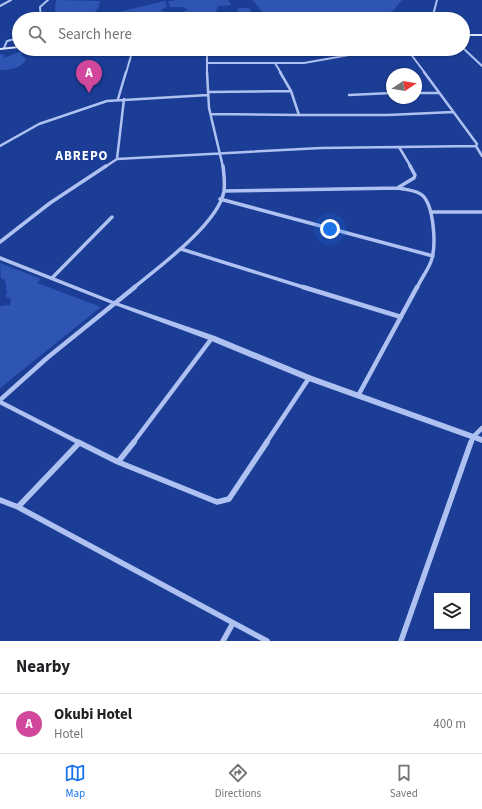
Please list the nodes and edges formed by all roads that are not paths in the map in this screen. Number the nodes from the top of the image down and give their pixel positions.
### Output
1 (11, 0) edge
2 (48, 0) edge
3 (437, 0) edge
4 (0, 6) edge
5 (40, 12) edge
6 (434, 12) edge
7 (470, 35) edge
8 (482, 35) edge
9 (12, 40) edge
10 (12, 47) edge
11 (2, 48) edge
12 (470, 55) edge
13 (131, 56) edge
14 (207, 56) edge
15 (344, 56) edge
16 (412, 56) edge
17 (207, 63) junction
18 (275, 63) junction
19 (482, 66) edge
20 (291, 91) junction
21 (386, 93) edge
22 (422, 93) edge
23 (439, 93) junction
24 (208, 94) junction
25 (348, 95) dead end
26 (118, 99) junction
27 (124, 99) junction
28 (453, 112) junction
29 (210, 114) junction
30 (299, 115) junction
31 (0, 146) edge
32 (476, 146) junction
33 (399, 147) junction
34 (219, 152) junction
35 (482, 156) edge
36 (117, 159) junction
37 (399, 188) junction
38 (224, 192) junction
39 (220, 198) junction
40 (431, 212) junction
41 (482, 212) edge
42 (112, 217) dead end
43 (0, 242) edge
44 (181, 249) junction
45 (433, 256) junction
46 (0, 258) edge
47 (52, 278) junction
48 (114, 303) junction
49 (401, 317) junction
50 (212, 338) junction
51 (309, 378) junction
52 (359, 394) junction
53 (0, 401) edge
54 (482, 428) edge
55 (473, 437) junction
56 (482, 440) edge
57 (79, 442) junction
58 (118, 462) junction
59 (0, 500) edge
60 (18, 507) junction
61 (233, 623) junction
62 (223, 641) edge
63 (267, 641) edge
64 (401, 641) edge

1 - 4 street
2 - 5 street
3 - 6 street
7 - 8 main road
9 - 11 street
10 - 11 main road
12 - 19 street
13 - 26 street
14 - 17 street
15 - 18 street
16 - 23 street
17 - 18 street
17 - 24 street
18 - 20 street
20 - 24 street
20 - 30 street
21 - 25 street
22 - 23 street
23 - 28 street
24 - 27 street
24 - 29 street
26 - 27 street
26 - 31 street
27 - 36 street
28 - 30 street
28 - 32 street
29 - 30 street
29 - 34 street
32 - 33 street
32 - 35 street
33 - 34 street
33 - 37 street
34 - 36 street
34 - 38 street
36 - 43 street
37 - 38 street
37 - 40 street
38 - 39 street
39 - 44 street
39 - 45 street
40 - 41 street
40 - 45 street
42 - 47 street
44 - 48 street
44 - 49 street
45 - 49 street
46 - 47 street
47 - 48 street
48 - 50 street
48 - 53 street
49 - 52 street
50 - 51 street
50 - 58 street
51 - 52 street
51 - 58 street
52 - 55 street
53 - 57 street
54 - 55 street
55 - 56 street
55 - 64 street
57 - 58 street
57 - 60 street
59 - 60 street
60 - 61 street
61 - 62 street
61 - 63 street

